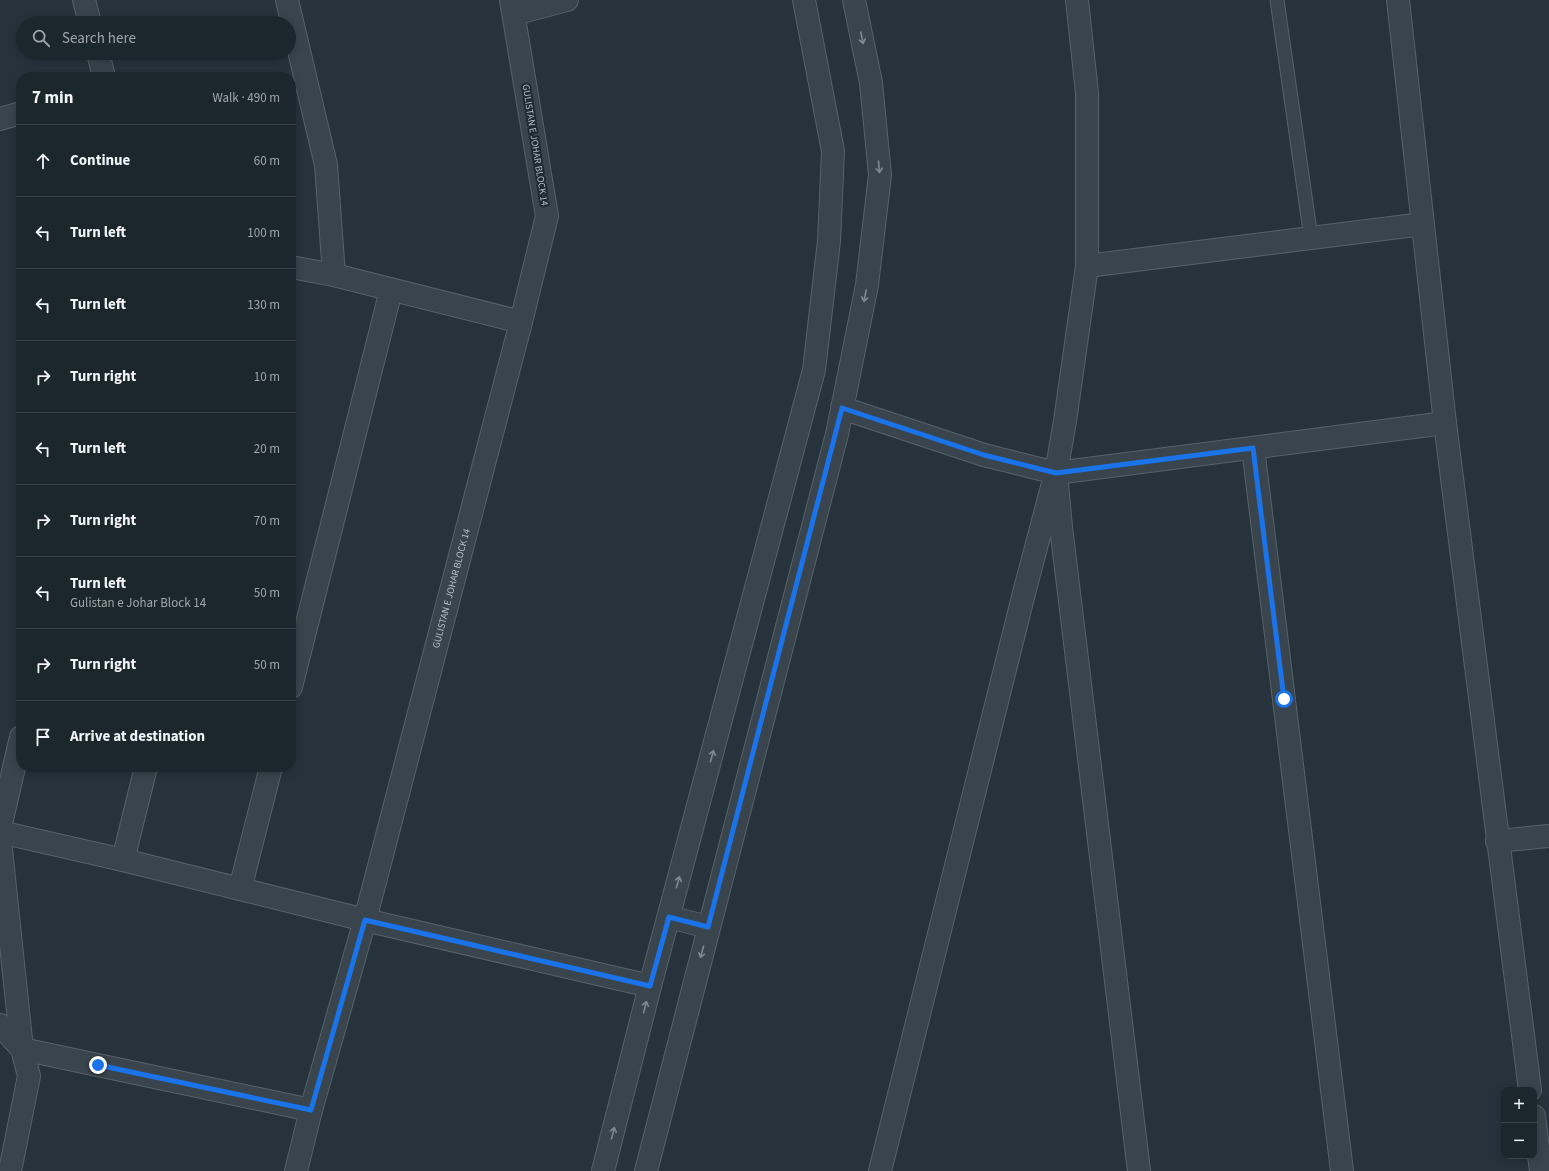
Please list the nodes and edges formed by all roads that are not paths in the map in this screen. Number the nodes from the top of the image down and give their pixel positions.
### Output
1 (84, 0) edge
2 (287, 0) edge
3 (567, 0) edge
4 (804, 0) edge
5 (854, 0) edge
6 (1076, 0) edge
7 (1277, 0) edge
8 (1398, 0) edge
9 (512, 7) edge
10 (88, 16) edge
11 (291, 16) edge
12 (296, 38) edge
13 (100, 60) edge
14 (103, 72) edge
15 (16, 115) edge
16 (0, 119) edge
17 (1423, 224) junction
18 (1312, 238) junction
19 (1087, 266) junction
20 (296, 268) edge
21 (334, 275) junction
22 (390, 290) junction
23 (521, 322) junction
24 (842, 408) junction
25 (1445, 423) junction
26 (1253, 448) junction
27 (1056, 473) junction
28 (296, 667) edge
29 (16, 759) edge
30 (145, 772) edge
31 (270, 772) edge
32 (0, 828) edge
33 (0, 832) edge
34 (1549, 836) edge
35 (0, 840) edge
36 (1497, 841) junction
37 (123, 860) junction
38 (240, 889) junction
39 (669, 917) junction
40 (365, 920) junction
41 (708, 927) junction
42 (650, 986) junction
43 (0, 1025) edge
44 (22, 1049) junction
45 (1530, 1087) edge
46 (311, 1110) junction
47 (1535, 1123) edge
48 (1543, 1163) edge
49 (10, 1171) edge
50 (296, 1171) edge
51 (603, 1171) edge
52 (646, 1171) edge
53 (880, 1171) edge
54 (1139, 1171) edge
55 (1342, 1171) edge

1 - 10 street
2 - 11 street
3 - 9 street
39 -> 4 street
5 -> 24 street
6 - 19 street
7 - 18 lane
8 - 17 street
9 - 23 street, GULISTAN E JOHAR BLOCK 14
12 - 21 street
13 - 14 street
15 - 16 street
17 - 18 street
17 - 25 street
18 - 19 street
19 - 27 street
20 - 21 street
21 - 22 street
22 - 23 street
22 - 28 street
23 - 40 street, GULISTAN E JOHAR BLOCK 14
24 - 27 street
24 - 41 street
25 - 26 street
25 - 36 street
26 - 27 street
26 - 55 street
27 - 53 street
27 - 54 street
29 - 32 street
30 - 37 street
31 - 38 street
33 - 37 street
34 - 36 street
35 - 44 street
36 - 45 street
37 - 38 street
38 - 40 street
39 - 41 street
39 - 42 street
40 - 42 street
40 - 46 street, GULISTAN E JOHAR BLOCK 14
41 -> 52 street
51 -> 42 street
43 - 44 street
44 - 46 street
44 - 49 street
46 - 50 street, GULISTAN E JOHAR BLOCK 14
47 - 48 street

